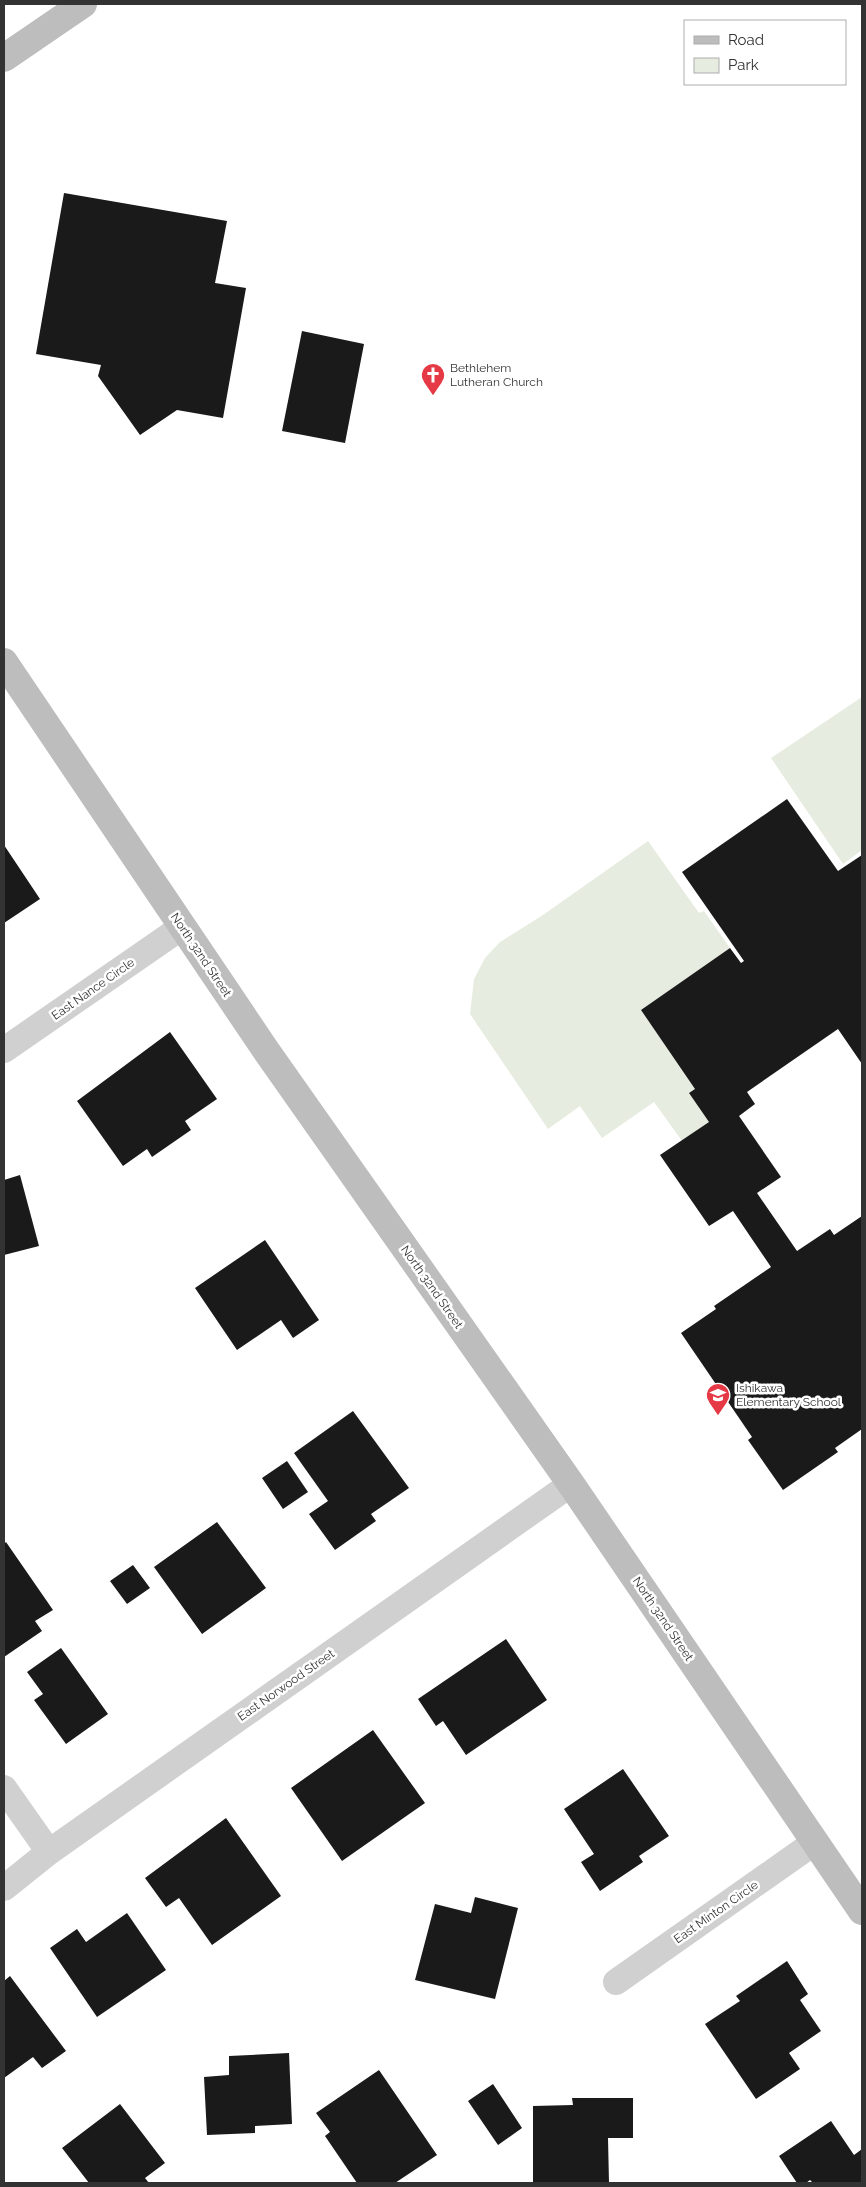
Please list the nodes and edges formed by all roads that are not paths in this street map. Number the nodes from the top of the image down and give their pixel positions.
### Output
1 (83, 4) edge
2 (4, 58) edge
3 (4, 662) edge
4 (182, 928) junction
5 (4, 1050) edge
6 (571, 1484) junction
7 (4, 1788) edge
8 (816, 1842) junction
9 (49, 1852) junction
10 (4, 1888) edge
11 (862, 1911) edge
12 (616, 1982) dead end

1 - 2 street
3 - 4 street, North 32nd Street
4 - 5 street, East Nance Circle
4 - 6 street, North 32nd Street
6 - 8 street, North 32nd Street
6 - 9 street, East Norwood Street
7 - 9 street
8 - 11 street, North 32nd Street
8 - 12 street, East Minton Circle
9 - 10 street, East Norwood Street

